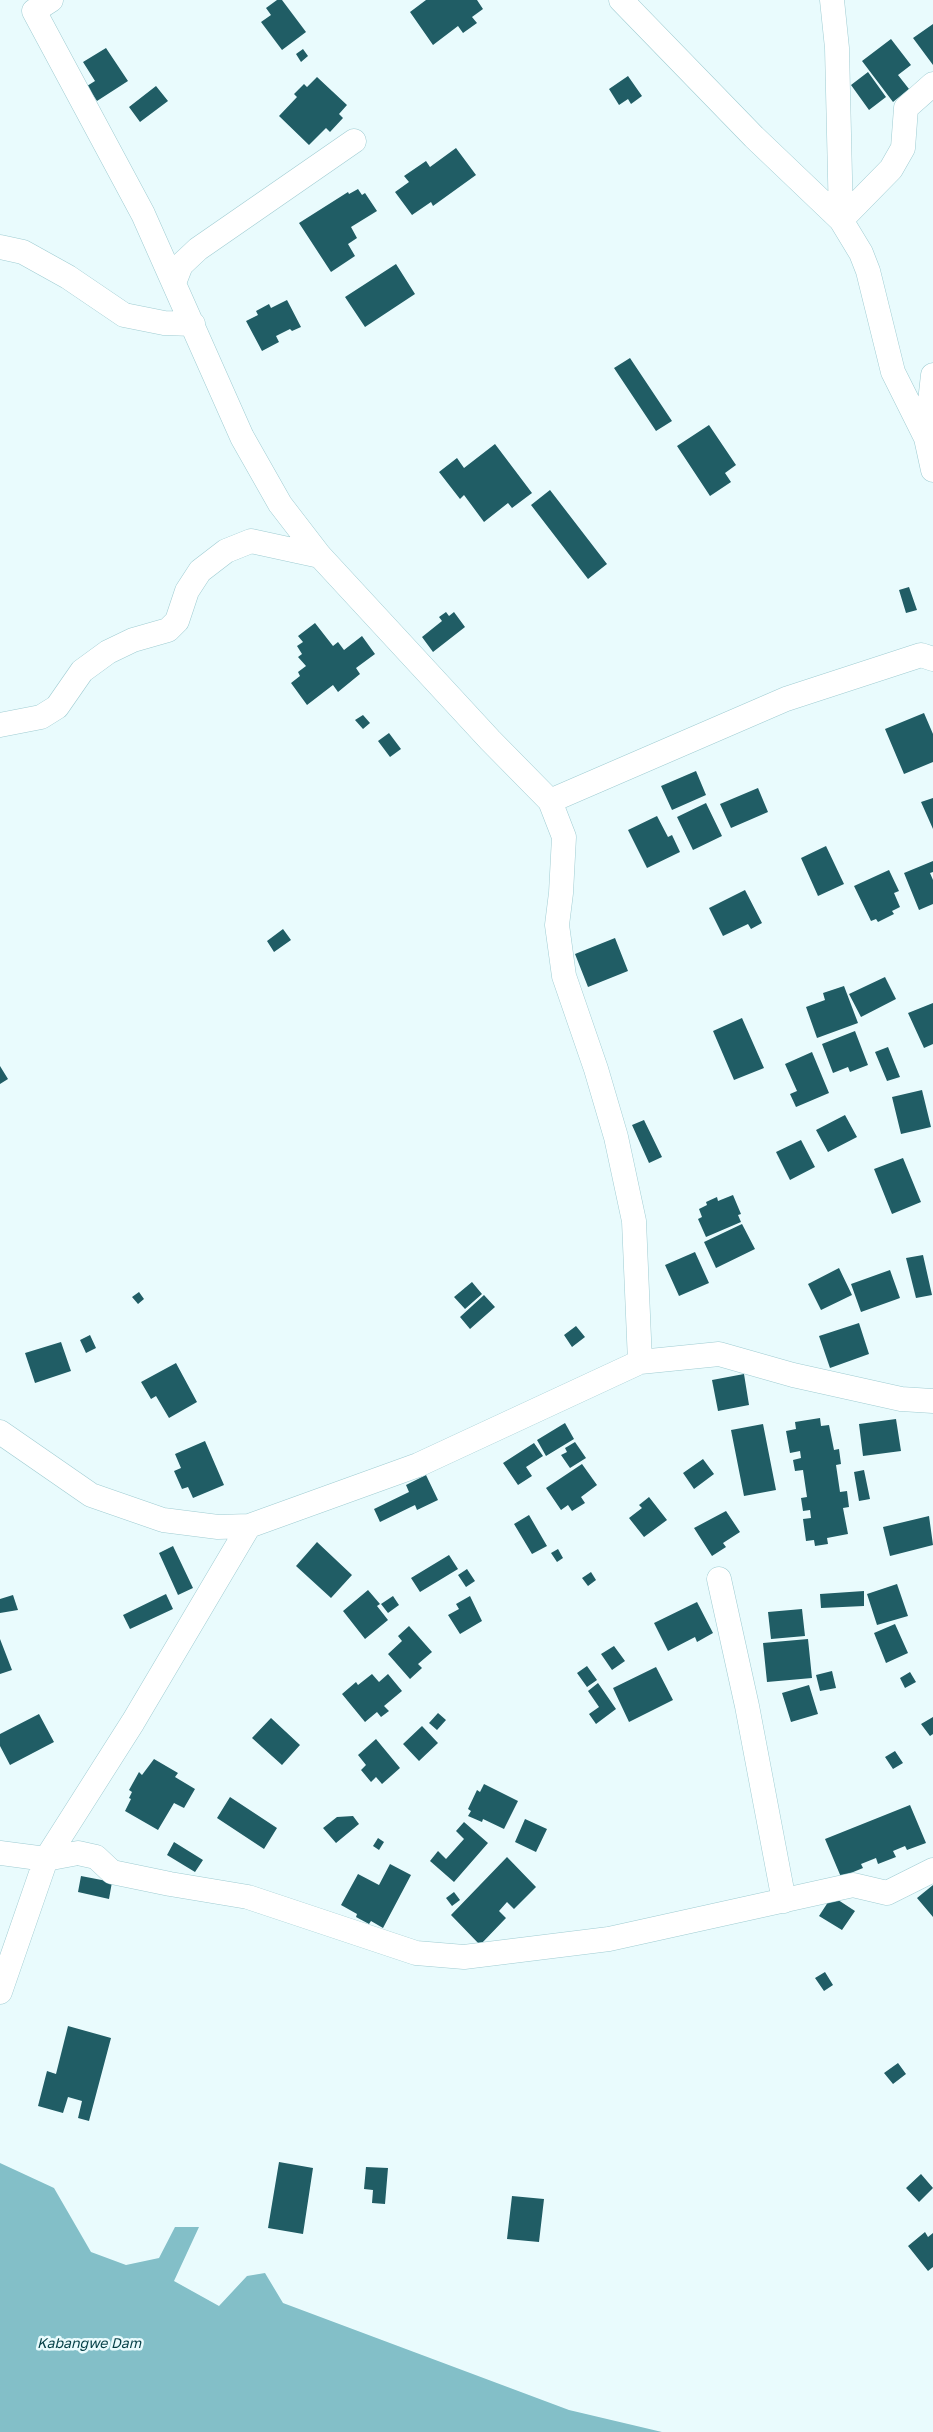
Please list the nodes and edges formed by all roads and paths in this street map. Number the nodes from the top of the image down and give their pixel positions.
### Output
1 (51, 0) edge
2 (621, 0) edge
3 (832, 0) edge
4 (933, 84) edge
5 (354, 141) dead end
6 (841, 220) junction
7 (0, 247) edge
8 (174, 283) junction
9 (193, 324) junction
10 (933, 375) edge
11 (930, 436) edge
12 (933, 470) edge
13 (320, 556) junction
14 (933, 659) edge
15 (0, 725) edge
16 (550, 801) junction
17 (640, 1362) junction
18 (933, 1401) edge
19 (0, 1432) edge
20 (250, 1526) junction
21 (719, 1580) dead end
22 (0, 1853) edge
23 (46, 1858) junction
24 (933, 1870) edge
25 (784, 1901) junction
26 (0, 1992) edge

1 - 8 street
2 - 6 street
3 - 6 street
4 - 6 street
5 - 8 street
6 - 11 street
7 - 9 street
8 - 9 street
9 - 13 street
10 - 11 street
11 - 12 street
13 - 15 street
13 - 16 street
14 - 16 street
16 - 17 street
17 - 18 street
17 - 20 street
19 - 20 street
20 - 23 street
21 - 25 street
22 - 23 street
23 - 25 street
23 - 26 street
24 - 25 street

